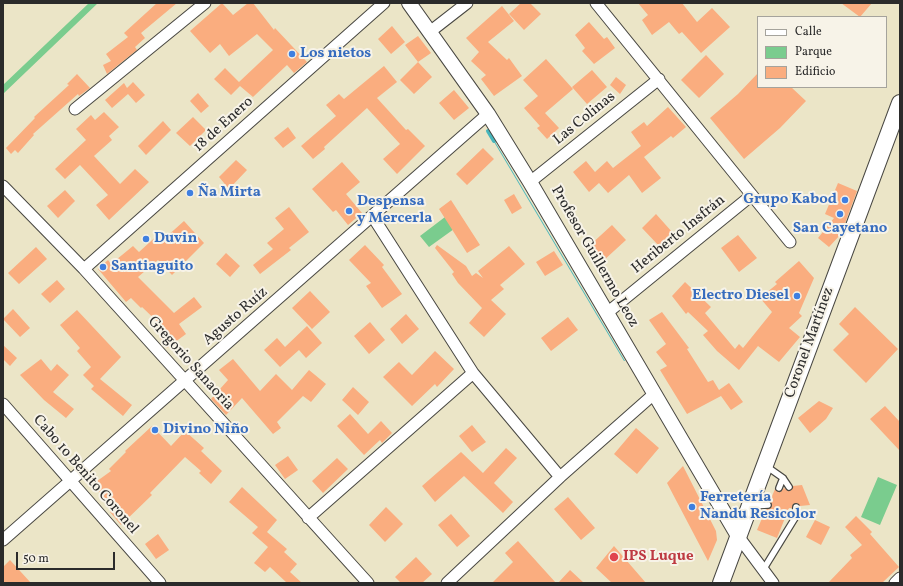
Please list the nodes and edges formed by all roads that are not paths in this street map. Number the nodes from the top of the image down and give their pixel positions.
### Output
1 (205, 3) edge
2 (384, 3) edge
3 (409, 3) edge
4 (467, 3) edge
5 (596, 3) edge
6 (431, 32) junction
7 (659, 79) junction
8 (900, 103) edge
9 (75, 108) dead end
10 (488, 114) junction
11 (530, 182) junction
12 (3, 186) edge
13 (752, 195) junction
14 (373, 217) junction
15 (790, 242) dead end
16 (84, 269) junction
17 (607, 313) junction
18 (473, 373) junction
19 (186, 381) junction
20 (654, 394) junction
21 (3, 404) edge
22 (764, 465) junction
23 (560, 477) junction
24 (783, 478) junction
25 (70, 481) junction
26 (789, 487) dead end
27 (779, 488) dead end
28 (768, 505) dead end
29 (749, 506) junction
30 (796, 507) dead end
31 (308, 518) junction
32 (3, 540) edge
33 (737, 540) junction
34 (763, 570) junction
35 (900, 578) edge
36 (160, 583) edge
37 (368, 583) edge
38 (446, 583) edge
39 (721, 583) edge
40 (773, 583) edge
41 (895, 583) edge

1 - 9 street
2 - 16 street, 18 de Enero
3 - 6 street, Profesor Guillermo Leoz
4 - 6 street
5 - 7 street
6 - 10 street, Profesor Guillermo Leoz
7 - 11 street, Las Colinas
7 - 13 street
8 - 22 main road, Coronel Martínez
10 - 11 street, Profesor Guillermo Leoz
10 - 14 street, Agusto Ruíz
11 - 17 street, Profesor Guillermo Leoz
12 - 16 street, Gregorio Sanaoria
13 - 15 street
13 - 17 street, Heriberto Insfrán
14 - 18 street
14 - 19 street, Agusto Ruíz
16 - 19 street, Gregorio Sanaoria
17 - 20 street, Profesor Guillermo Leoz
18 - 23 street
18 - 31 street
19 - 25 street, Agusto Ruíz
19 - 31 street, Gregorio Sanaoria
20 - 23 street
20 - 33 street, Profesor Guillermo Leoz
21 - 25 street, Cabo 1o Benito Coronel
22 - 24 lane
22 - 29 main road, Coronel Martínez
23 - 38 street
24 - 26 lane
24 - 27 lane
25 - 32 street, Agusto Ruíz
25 - 36 street, Cabo 1o Benito Coronel
28 - 29 lane
29 - 33 main road, Coronel Martínez
30 - 34 lane
31 - 37 street, Gregorio Sanaoria
33 - 34 street
33 - 39 main road, Coronel Martínez
34 - 40 street
35 - 41 street

